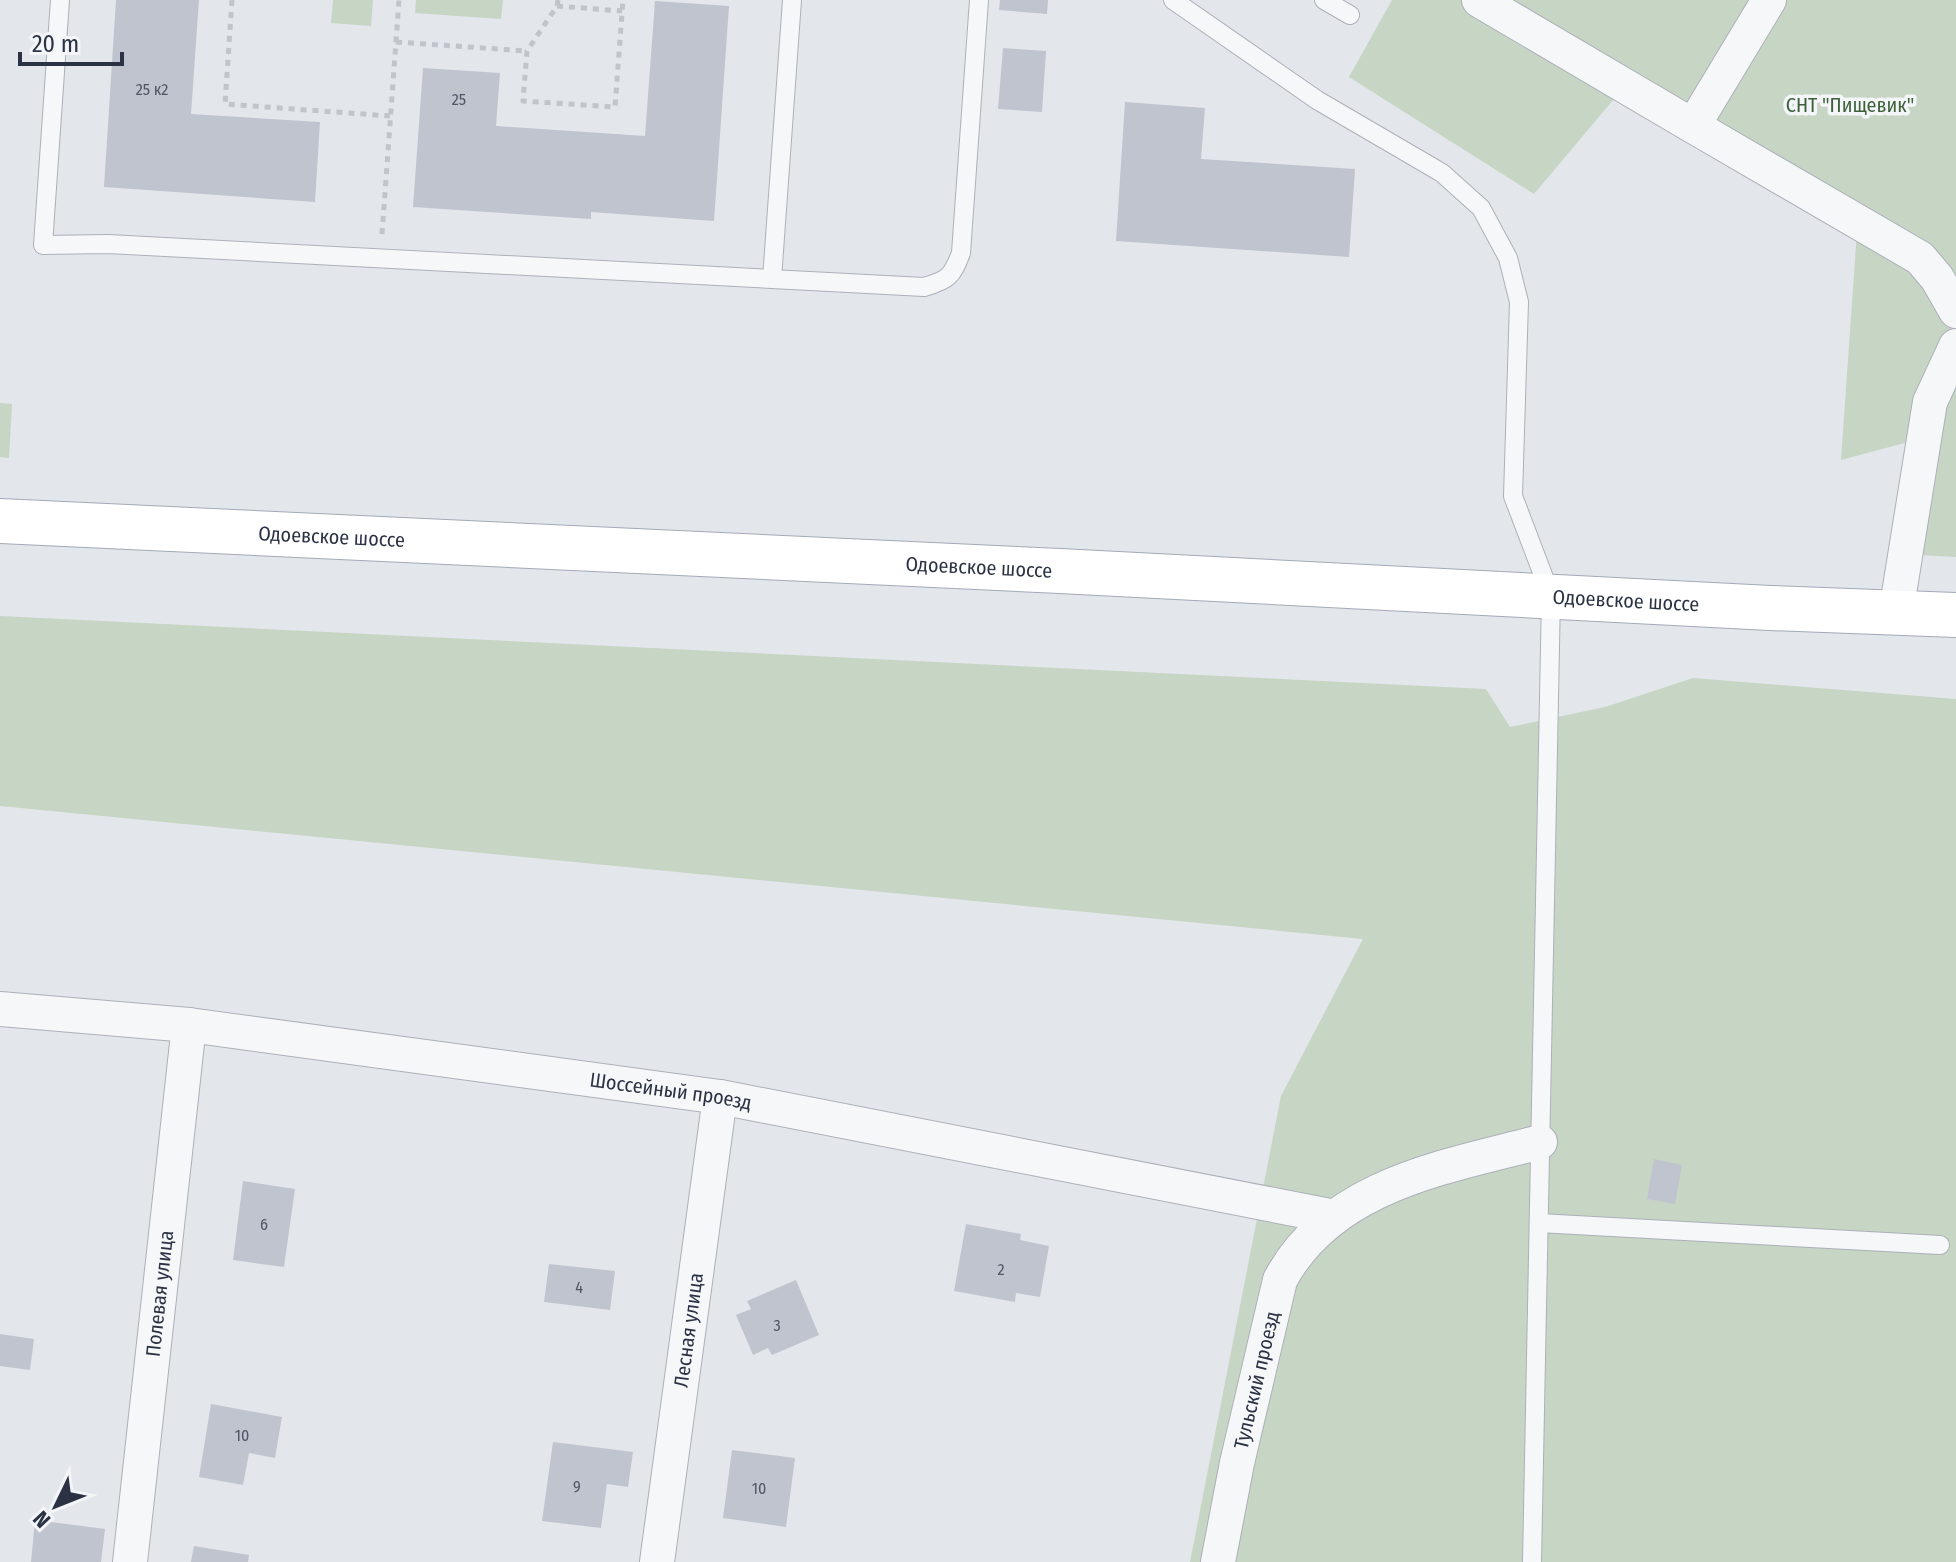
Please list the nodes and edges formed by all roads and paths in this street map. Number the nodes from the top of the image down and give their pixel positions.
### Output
1 (60, 0) edge
2 (232, 0) edge
3 (399, 0) edge
4 (623, 0) edge
5 (792, 0) edge
6 (979, 0) edge
7 (1173, 0) edge
8 (1324, 0) edge
9 (1479, 0) edge
10 (1769, 0) edge
11 (557, 3) edge
12 (622, 11) junction
13 (1350, 15) dead end
14 (396, 42) junction
15 (527, 51) junction
16 (390, 116) junction
17 (1693, 126) junction
18 (381, 258) junction
19 (772, 279) junction
20 (1956, 311) edge
21 (1955, 349) edge
22 (0, 521) edge
23 (1551, 596) junction
24 (1896, 612) junction
25 (1956, 615) edge
26 (0, 1009) edge
27 (189, 1025) junction
28 (720, 1097) junction
29 (1540, 1142) junction
30 (1335, 1217) junction
31 (1539, 1223) junction
32 (1940, 1245) dead end
33 (1536, 1558) edge
34 (130, 1562) edge
35 (657, 1562) edge
36 (1218, 1562) edge

1 - 18 lane
2 - 16 path
3 - 14 path
4 - 12 path
5 - 19 lane
6 - 19 lane
7 - 23 lane
8 - 13 lane
9 - 17 street
10 - 17 street
11 - 12 path
11 - 15 path
12 - 15 path
14 - 15 path
14 - 16 path
16 - 18 path
17 - 20 street
18 - 19 lane
21 - 24 street
22 - 23 main road, Одоевское шоссе
23 - 24 main road, Одоевское шоссе
23 - 29 lane
24 - 25 main road, Одоевское шоссе
26 - 27 street, Шоссейный проезд
27 - 28 street, Шоссейный проезд
27 - 34 street, Полевая улица
28 - 30 street, Шоссейный проезд
28 - 35 street, Лесная улица
29 - 30 street, Тульский проезд
29 - 31 lane
30 - 36 street, Тульский проезд
31 - 32 lane
31 - 33 lane

